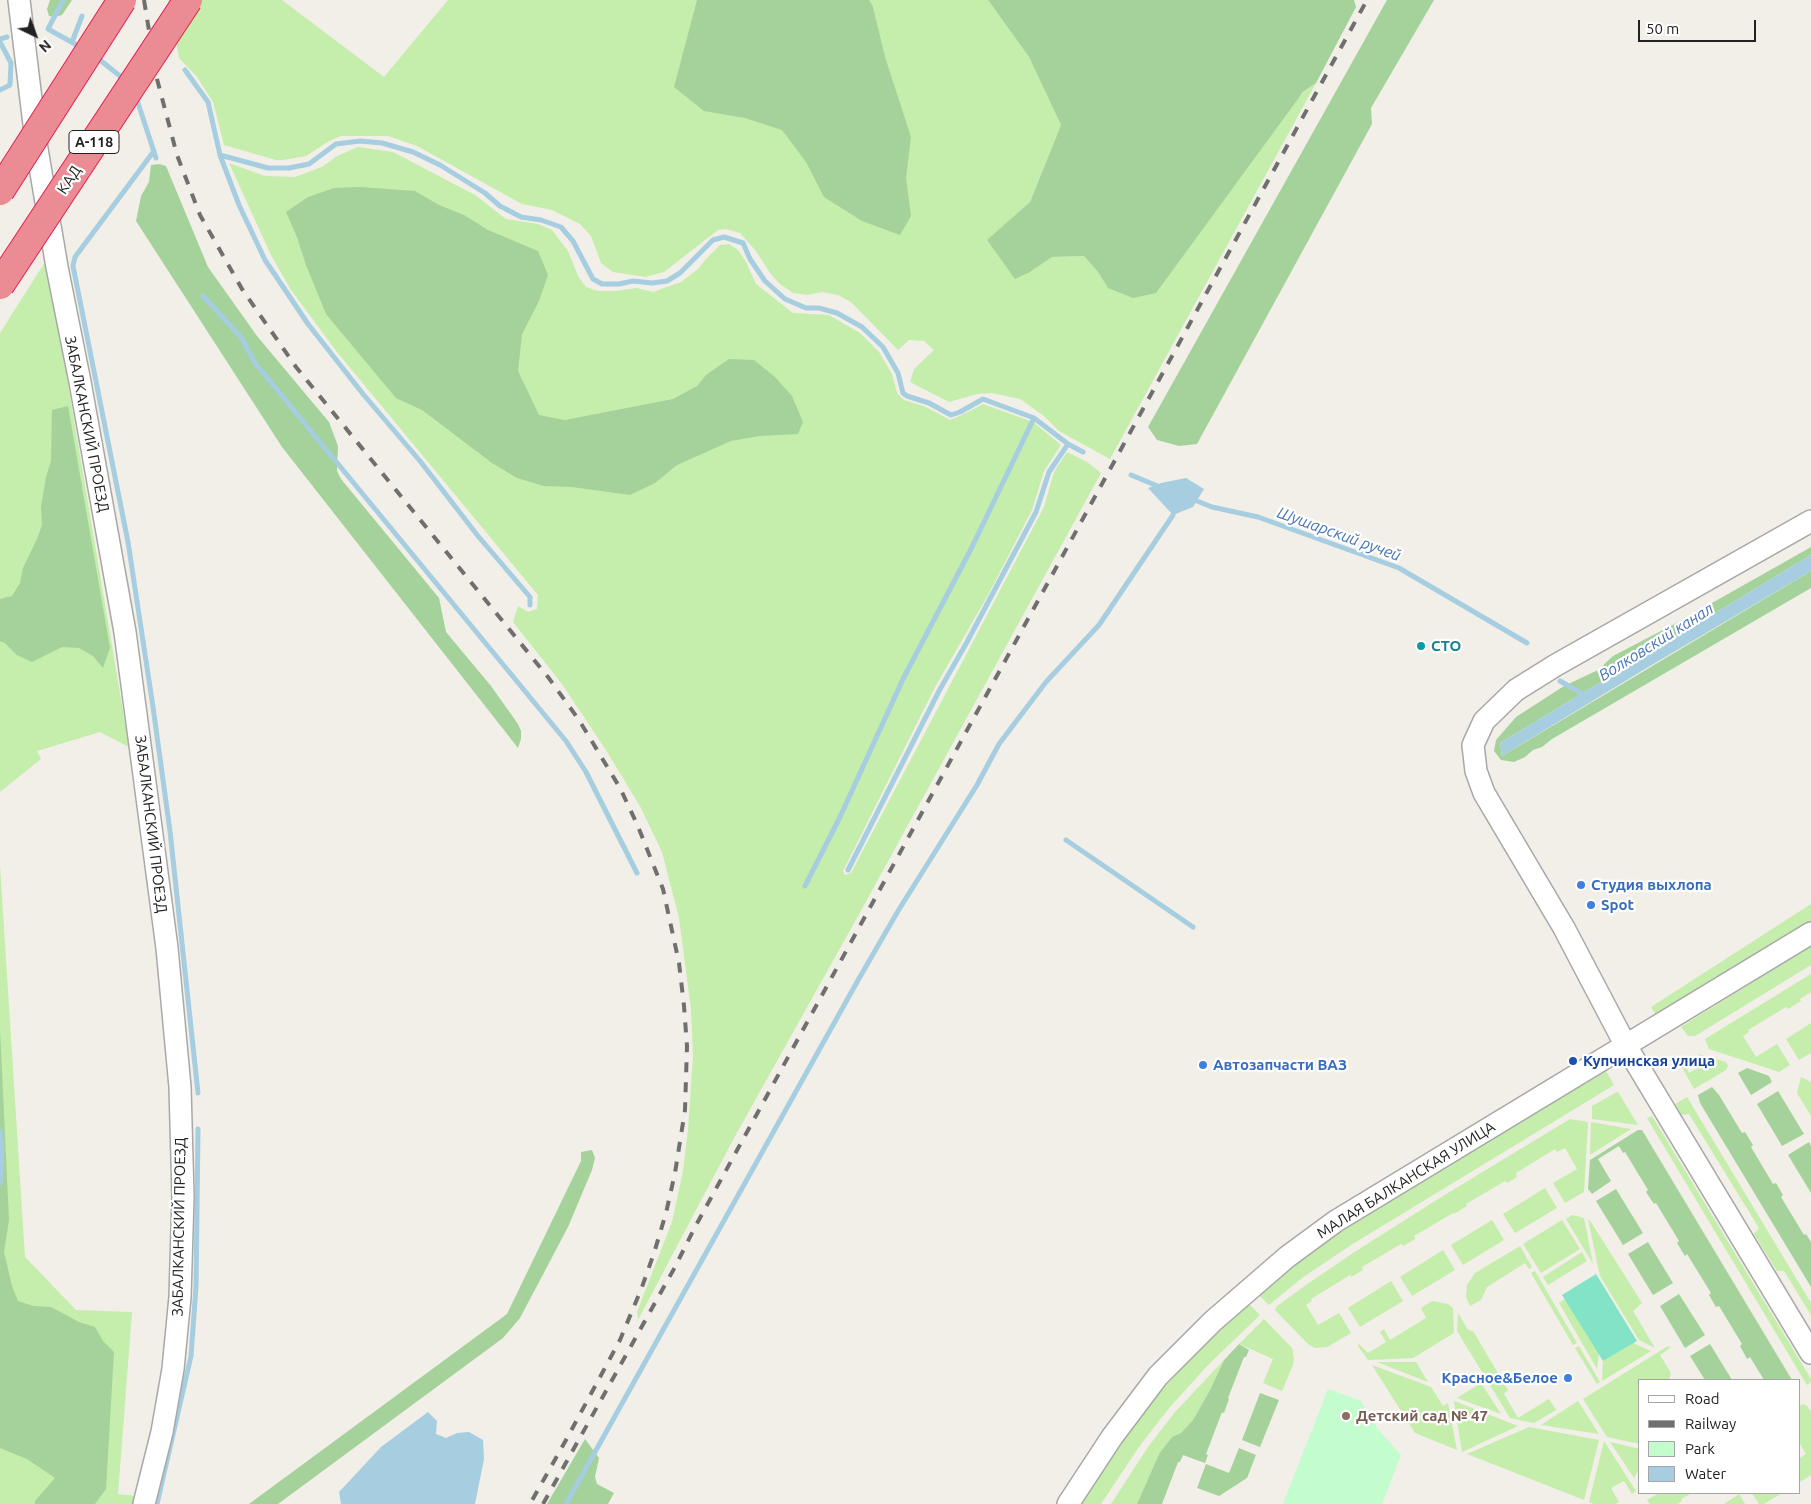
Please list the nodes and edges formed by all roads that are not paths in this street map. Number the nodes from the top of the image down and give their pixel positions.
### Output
1 (19, 0) edge
2 (122, 0) edge
3 (188, 0) edge
4 (0, 191) edge
5 (0, 286) edge
6 (1811, 521) edge
7 (1811, 933) edge
8 (1626, 1046) junction
9 (1811, 1353) edge
10 (144, 1504) edge
11 (1068, 1504) edge

1 - 10 street, ЗАБАЛКАНСКИЙ ПРОЕЗД
2 - 4 highway, bridge
3 - 5 highway, КАД / А-118, bridge
6 - 8 street
7 - 8 street, МАЛАЯ БАЛКАНСКАЯ УЛИЦА
8 - 9 street
8 - 11 street, МАЛАЯ БАЛКАНСКАЯ УЛИЦА

